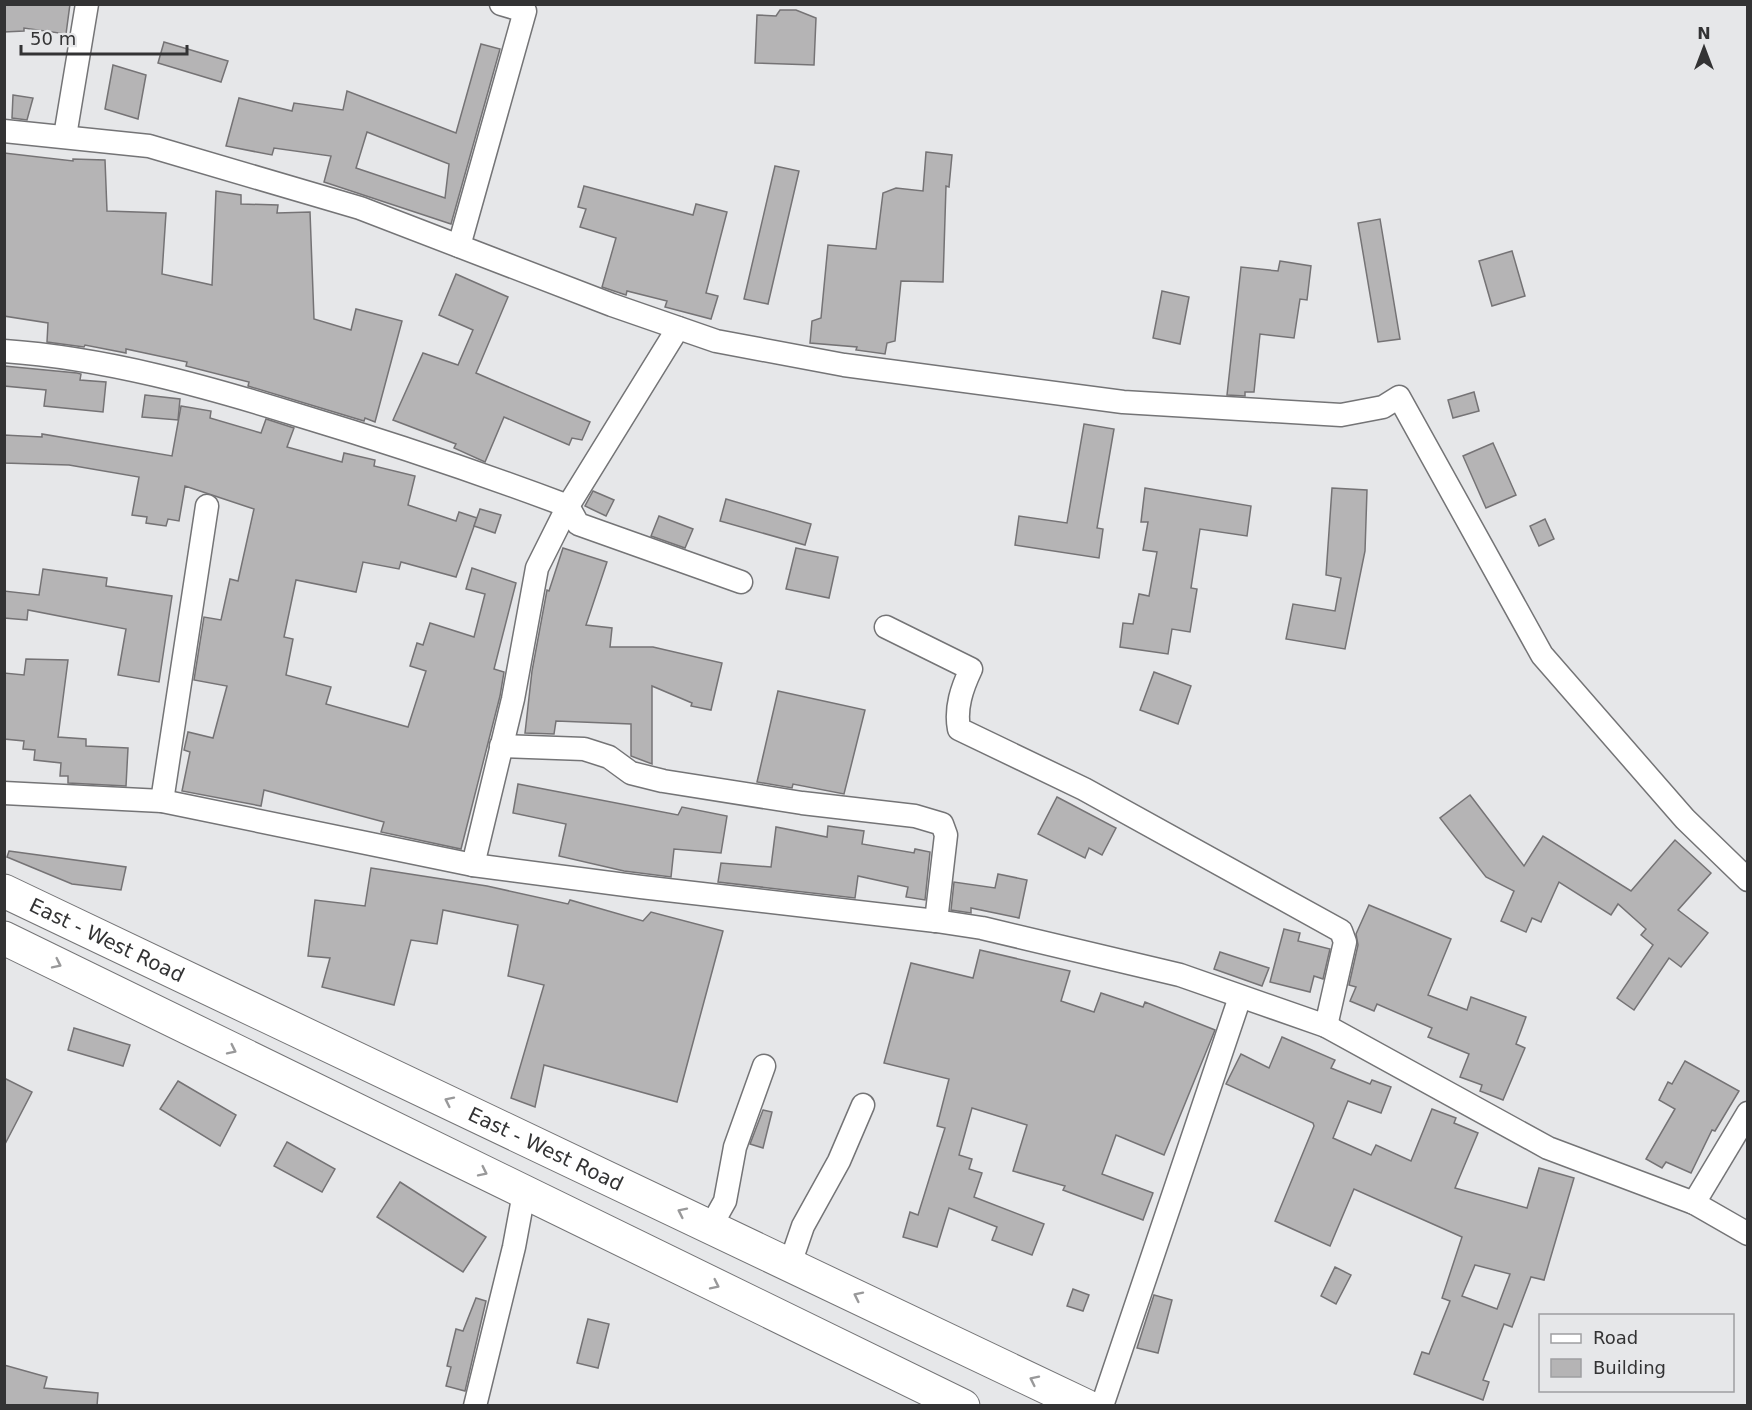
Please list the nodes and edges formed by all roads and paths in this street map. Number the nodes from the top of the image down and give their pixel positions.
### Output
1 (87, 4) edge
2 (501, 4) edge
3 (4, 130) edge
4 (65, 136) junction
5 (459, 246) junction
6 (678, 328) junction
7 (4, 351) edge
8 (207, 506) dead end
9 (568, 506) junction
10 (741, 582) dead end
11 (886, 627) dead end
12 (501, 746) junction
13 (4, 793) edge
14 (162, 801) junction
15 (473, 865) junction
16 (1748, 880) edge
17 (4, 891) edge
18 (936, 921) junction
19 (5, 941) edge
20 (1240, 998) junction
21 (1326, 1026) junction
22 (764, 1066) dead end
23 (863, 1105) dead end
24 (1748, 1113) edge
25 (524, 1192) junction
26 (1694, 1203) junction
27 (711, 1226) junction
28 (1748, 1234) edge
29 (790, 1264) junction
30 (476, 1406) edge
31 (963, 1406) edge
32 (1086, 1406) edge
33 (1102, 1406) edge

1 - 4 street
2 - 5 street
3 - 4 street
4 - 5 street
5 - 6 street
6 - 9 street
6 - 16 street
7 - 9 street
8 - 14 street
9 - 10 street
9 - 12 street
11 - 21 street
12 - 15 street
12 - 18 street
13 - 14 street
14 - 15 street
15 - 18 street
27 -> 17 main road, East - West Road
18 - 20 street
19 -> 25 main road
20 - 21 street
20 - 33 street
21 - 26 street
22 - 27 street
23 - 29 street
24 - 26 street
25 - 30 street
25 -> 31 main road
26 - 28 street
27 - 29 main road, East - West Road
32 -> 29 main road, East - West Road

